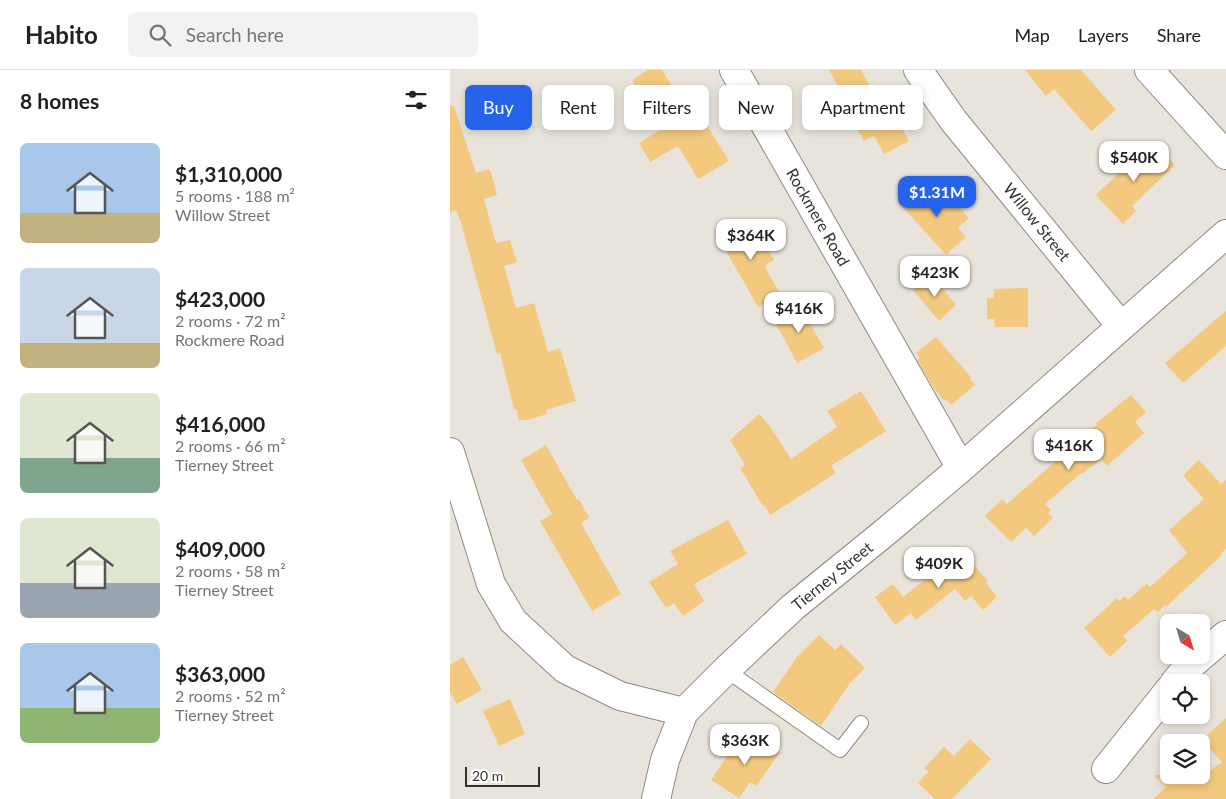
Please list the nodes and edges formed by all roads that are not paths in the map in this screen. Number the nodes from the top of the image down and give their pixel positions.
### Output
1 (734, 70) edge
2 (918, 70) edge
3 (1149, 70) edge
4 (1226, 155) edge
5 (1226, 234) edge
6 (1121, 326) junction
7 (450, 452) edge
8 (961, 468) junction
9 (1226, 635) edge
10 (726, 670) junction
11 (1182, 674) edge
12 (1160, 701) edge
13 (684, 712) junction
14 (861, 723) dead end
15 (1106, 770) dead end
16 (656, 799) edge

1 - 8 street, Rockmere Road
2 - 6 street, Willow Street
3 - 4 street
5 - 6 street, Tierney Street
6 - 8 street, Tierney Street
7 - 13 street
8 - 10 street, Tierney Street
9 - 11 street
10 - 13 street, Tierney Street
10 - 14 lane
12 - 15 street
13 - 16 street, Tierney Street

